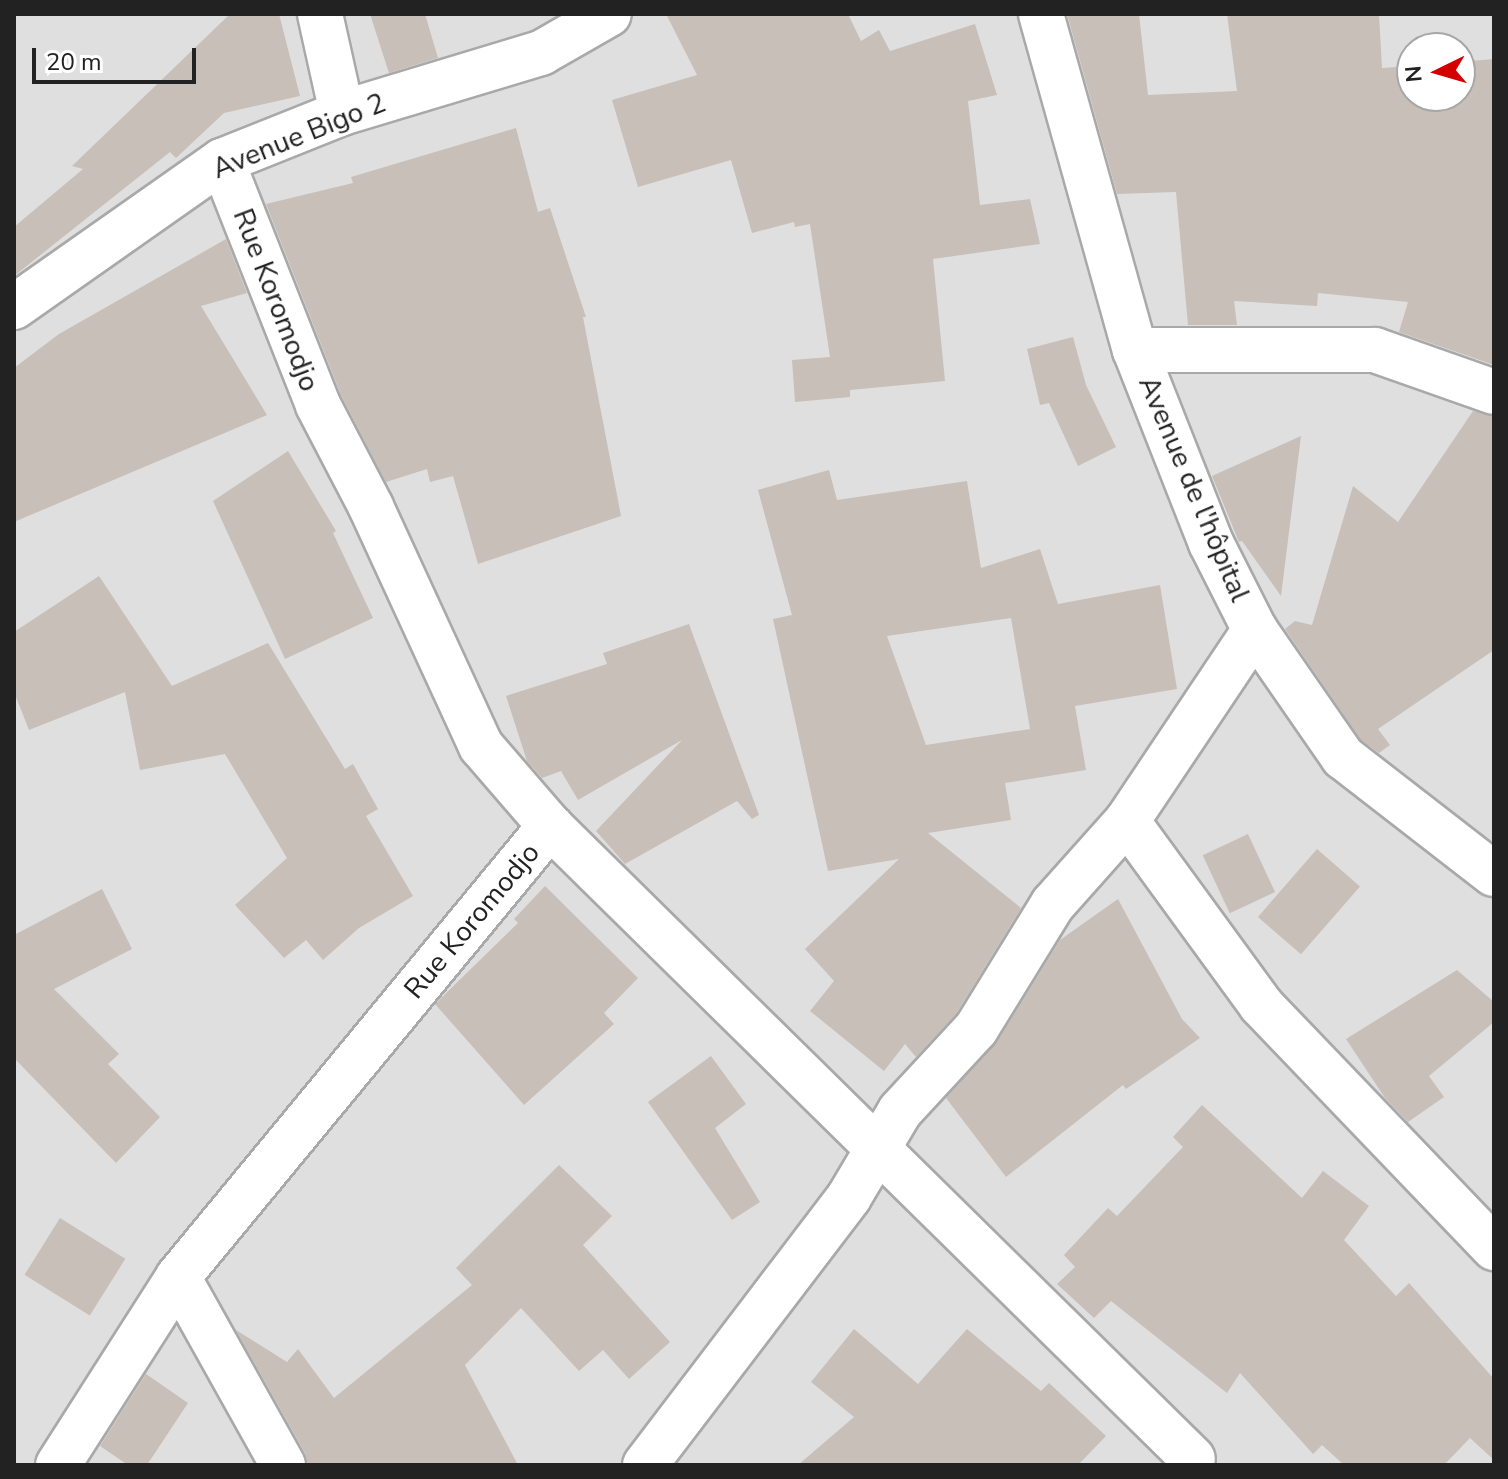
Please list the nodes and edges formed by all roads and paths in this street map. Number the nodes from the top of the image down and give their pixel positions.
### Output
1 (320, 14) edge
2 (609, 14) edge
3 (1041, 14) edge
4 (342, 113) junction
5 (222, 161) junction
6 (14, 307) edge
7 (1135, 350) junction
8 (1494, 392) edge
9 (1255, 630) junction
10 (1127, 821) junction
11 (550, 826) junction
12 (1494, 874) edge
13 (876, 1150) junction
14 (1494, 1248) edge
15 (178, 1277) junction
16 (1193, 1459) dead end
17 (58, 1465) edge
18 (283, 1465) edge
19 (645, 1465) edge

1 - 4 street
2 - 4 street, Avenue Bigo 2
3 - 7 street, Avenue de l'hôpital
4 - 5 street, Avenue Bigo 2
5 - 6 street, Avenue Bigo 2
5 - 11 street, Rue Koromodjo
7 - 8 street
7 - 9 street, Avenue de l'hôpital
9 - 10 street
9 - 12 street, Avenue de l'hôpital
10 - 13 street
10 - 14 street
11 - 13 street
11 - 15 street, Rue Koromodjo
13 - 16 street
13 - 19 street
15 - 17 street, Rue Koromodjo
15 - 18 street

